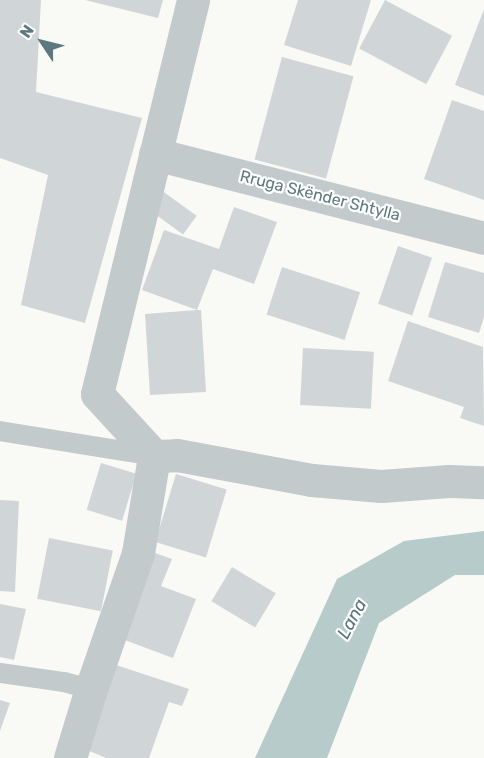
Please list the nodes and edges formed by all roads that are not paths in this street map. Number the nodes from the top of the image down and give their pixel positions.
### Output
1 (193, 0) edge
2 (155, 154) junction
3 (484, 238) edge
4 (0, 431) edge
5 (154, 456) junction
6 (484, 483) edge
7 (0, 673) edge
8 (91, 689) junction
9 (70, 758) edge

1 - 2 street
2 - 3 street, Rruga Skënder Shtylla
2 - 5 street
4 - 5 lane
5 - 6 street
5 - 8 street
7 - 8 lane
8 - 9 street

